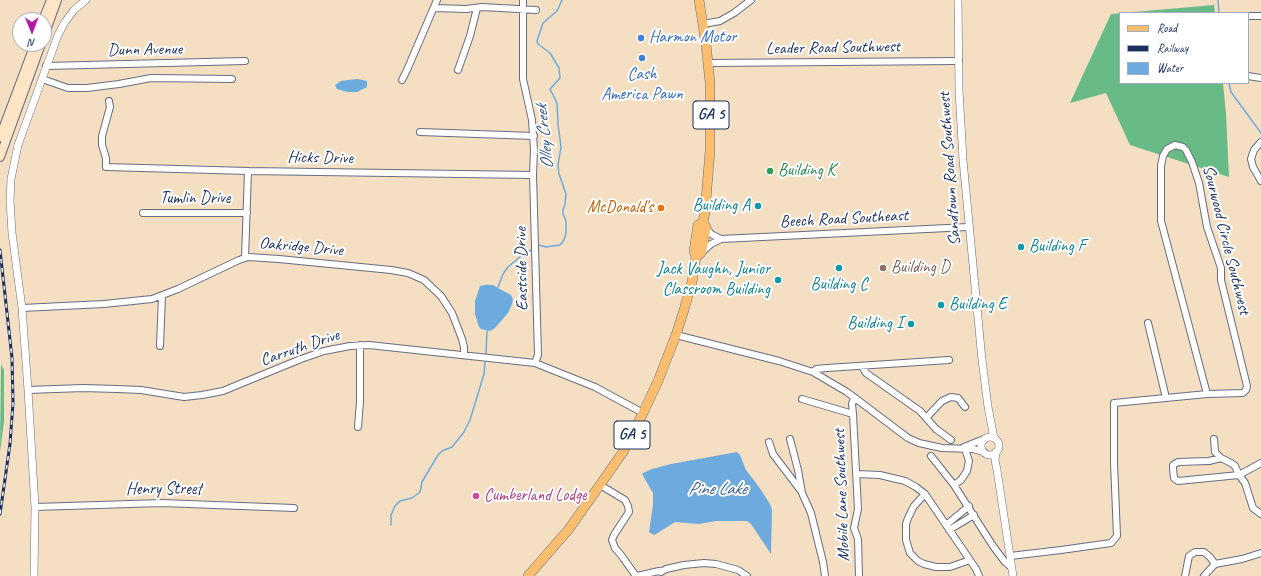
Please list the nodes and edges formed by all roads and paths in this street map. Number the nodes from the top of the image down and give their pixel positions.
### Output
1 (51, 0) edge
2 (57, 0) edge
3 (86, 0) edge
4 (437, 0) edge
5 (523, 0) edge
6 (699, 0) edge
7 (751, 0) edge
8 (958, 0) edge
9 (480, 5) edge
10 (434, 8) junction
11 (522, 9) junction
12 (536, 10) dead end
13 (47, 12) edge
14 (52, 14) edge
15 (1249, 16) edge
16 (1261, 16) edge
17 (703, 24) junction
18 (32, 52) edge
19 (38, 52) edge
20 (959, 60) junction
21 (245, 61) dead end
22 (708, 63) junction
23 (46, 66) junction
24 (458, 70) dead end
25 (1249, 76) edge
26 (42, 78) junction
27 (1261, 78) edge
28 (232, 79) dead end
29 (402, 80) dead end
30 (109, 101) dead end
31 (420, 132) dead end
32 (534, 136) junction
33 (0, 137) edge
34 (1261, 142) edge
35 (0, 157) edge
36 (248, 171) junction
37 (533, 175) junction
38 (1261, 181) edge
39 (143, 213) dead end
40 (247, 213) junction
41 (704, 225) junction
42 (968, 227) junction
43 (721, 239) junction
44 (698, 255) junction
45 (245, 258) junction
46 (162, 296) junction
47 (22, 308) junction
48 (1148, 323) dead end
49 (676, 335) junction
50 (360, 345) junction
51 (160, 346) dead end
52 (464, 355) junction
53 (948, 360) dead end
54 (535, 363) junction
55 (862, 366) junction
56 (812, 372) junction
57 (28, 390) junction
58 (1207, 394) junction
59 (854, 398) junction
60 (1166, 398) junction
61 (802, 399) dead end
62 (965, 407) dead end
63 (643, 413) junction
64 (853, 414) junction
65 (927, 417) junction
66 (358, 427) dead end
67 (988, 438) junction
68 (790, 439) dead end
69 (1214, 439) dead end
70 (951, 440) dead end
71 (769, 442) dead end
72 (958, 448) junction
73 (966, 452) dead end
74 (996, 452) junction
75 (985, 453) junction
76 (931, 456) dead end
77 (1221, 458) junction
78 (1261, 463) edge
79 (857, 474) junction
80 (1239, 475) junction
81 (998, 480) junction
82 (600, 485) junction
83 (954, 485) junction
84 (802, 492) junction
85 (925, 494) junction
86 (969, 506) junction
87 (35, 507) junction
88 (294, 508) dead end
89 (974, 514) junction
90 (1261, 514) edge
91 (947, 527) junction
92 (1261, 553) edge
93 (1010, 556) junction
94 (970, 560) junction
95 (1215, 564) junction
96 (1011, 567) junction
97 (662, 574) edge
98 (34, 576) edge
99 (528, 576) edge
100 (636, 576) edge
101 (747, 576) edge
102 (825, 576) edge
103 (859, 576) edge
104 (979, 576) edge
105 (1013, 576) edge
106 (1185, 576) edge
107 (1204, 576) edge

1 - 13 main road
2 - 14 main road
3 - 23 street
4 - 10 street
5 - 11 street, Eastside Drive
6 - 17 main road, GA 5
7 - 17 street
8 - 20 street, Sandtown Road Southwest
9 - 10 street
9 - 11 street
9 - 24 street
10 - 29 street
11 - 12 street
11 - 32 street, Eastside Drive
15 - 16 street
17 - 22 main road, GA 5
18 - 33 main road
19 - 35 main road
20 - 22 street, Leader Road Southwest
20 - 42 street, Sandtown Road Southwest
21 - 23 street, Dunn Avenue
22 - 41 main road, GA 5
23 - 26 street
25 - 27 street
26 - 28 street
26 - 47 street
30 - 36 street, Hicks Drive
31 - 32 street
32 - 37 street, Eastside Drive
34 - 38 street
36 - 37 street, Hicks Drive
36 - 40 street
37 - 54 street, Eastside Drive
39 - 40 street, Tumlin Drive
40 - 45 street
41 - 43 street
41 - 44 main road, GA 5
42 - 43 street, Beech Road Southeast
42 - 67 street, Sandtown Road Southwest
43 - 44 street
44 - 49 main road, GA 5
45 - 46 street, Oakridge Drive
45 - 52 street, Oakridge Drive
46 - 47 street, Oakridge Drive
46 - 51 street
47 - 57 street
48 - 60 street
49 - 56 street
49 - 63 main road, GA 5
50 - 52 street, Carruth Drive
50 - 57 street, Carruth Drive
50 - 66 street
52 - 54 street, Carruth Drive
53 - 55 street
54 - 63 street, Carruth Drive
55 - 56 street
55 - 65 street
56 - 59 street
57 - 87 street
58 - 58 street, Sourwood Circle Southwest
58 - 60 street
59 - 64 street, Mobile Lane Southwest
59 - 72 street
60 - 93 street
61 - 64 street, Mobile Lane Southwest
62 - 65 street
63 - 82 main road, GA 5
64 - 79 street, Mobile Lane Southwest
65 - 70 street
67 - 72 street
67 - 74 street
67 - 75 street
68 - 84 street
69 - 77 street
71 - 84 street
72 - 75 street
73 - 83 street
74 - 75 street
74 - 81 street
75 - 81 street
76 - 83 street
77 - 80 street
77 - 80 street
78 - 80 street
79 - 85 street
79 - 103 street, Mobile Lane Southwest
80 - 90 street
81 - 93 street
82 - 99 main road, GA 5
82 - 100 street
83 - 86 street
84 - 102 street
85 - 91 street
85 - 94 street
86 - 89 street
86 - 91 street
87 - 88 street, Henry Street
87 - 98 street
89 - 91 street
89 - 96 street
91 - 94 street
92 - 95 street
93 - 96 street
94 - 104 street
95 - 106 street
95 - 107 street
96 - 105 street
97 - 100 street
97 - 101 street

